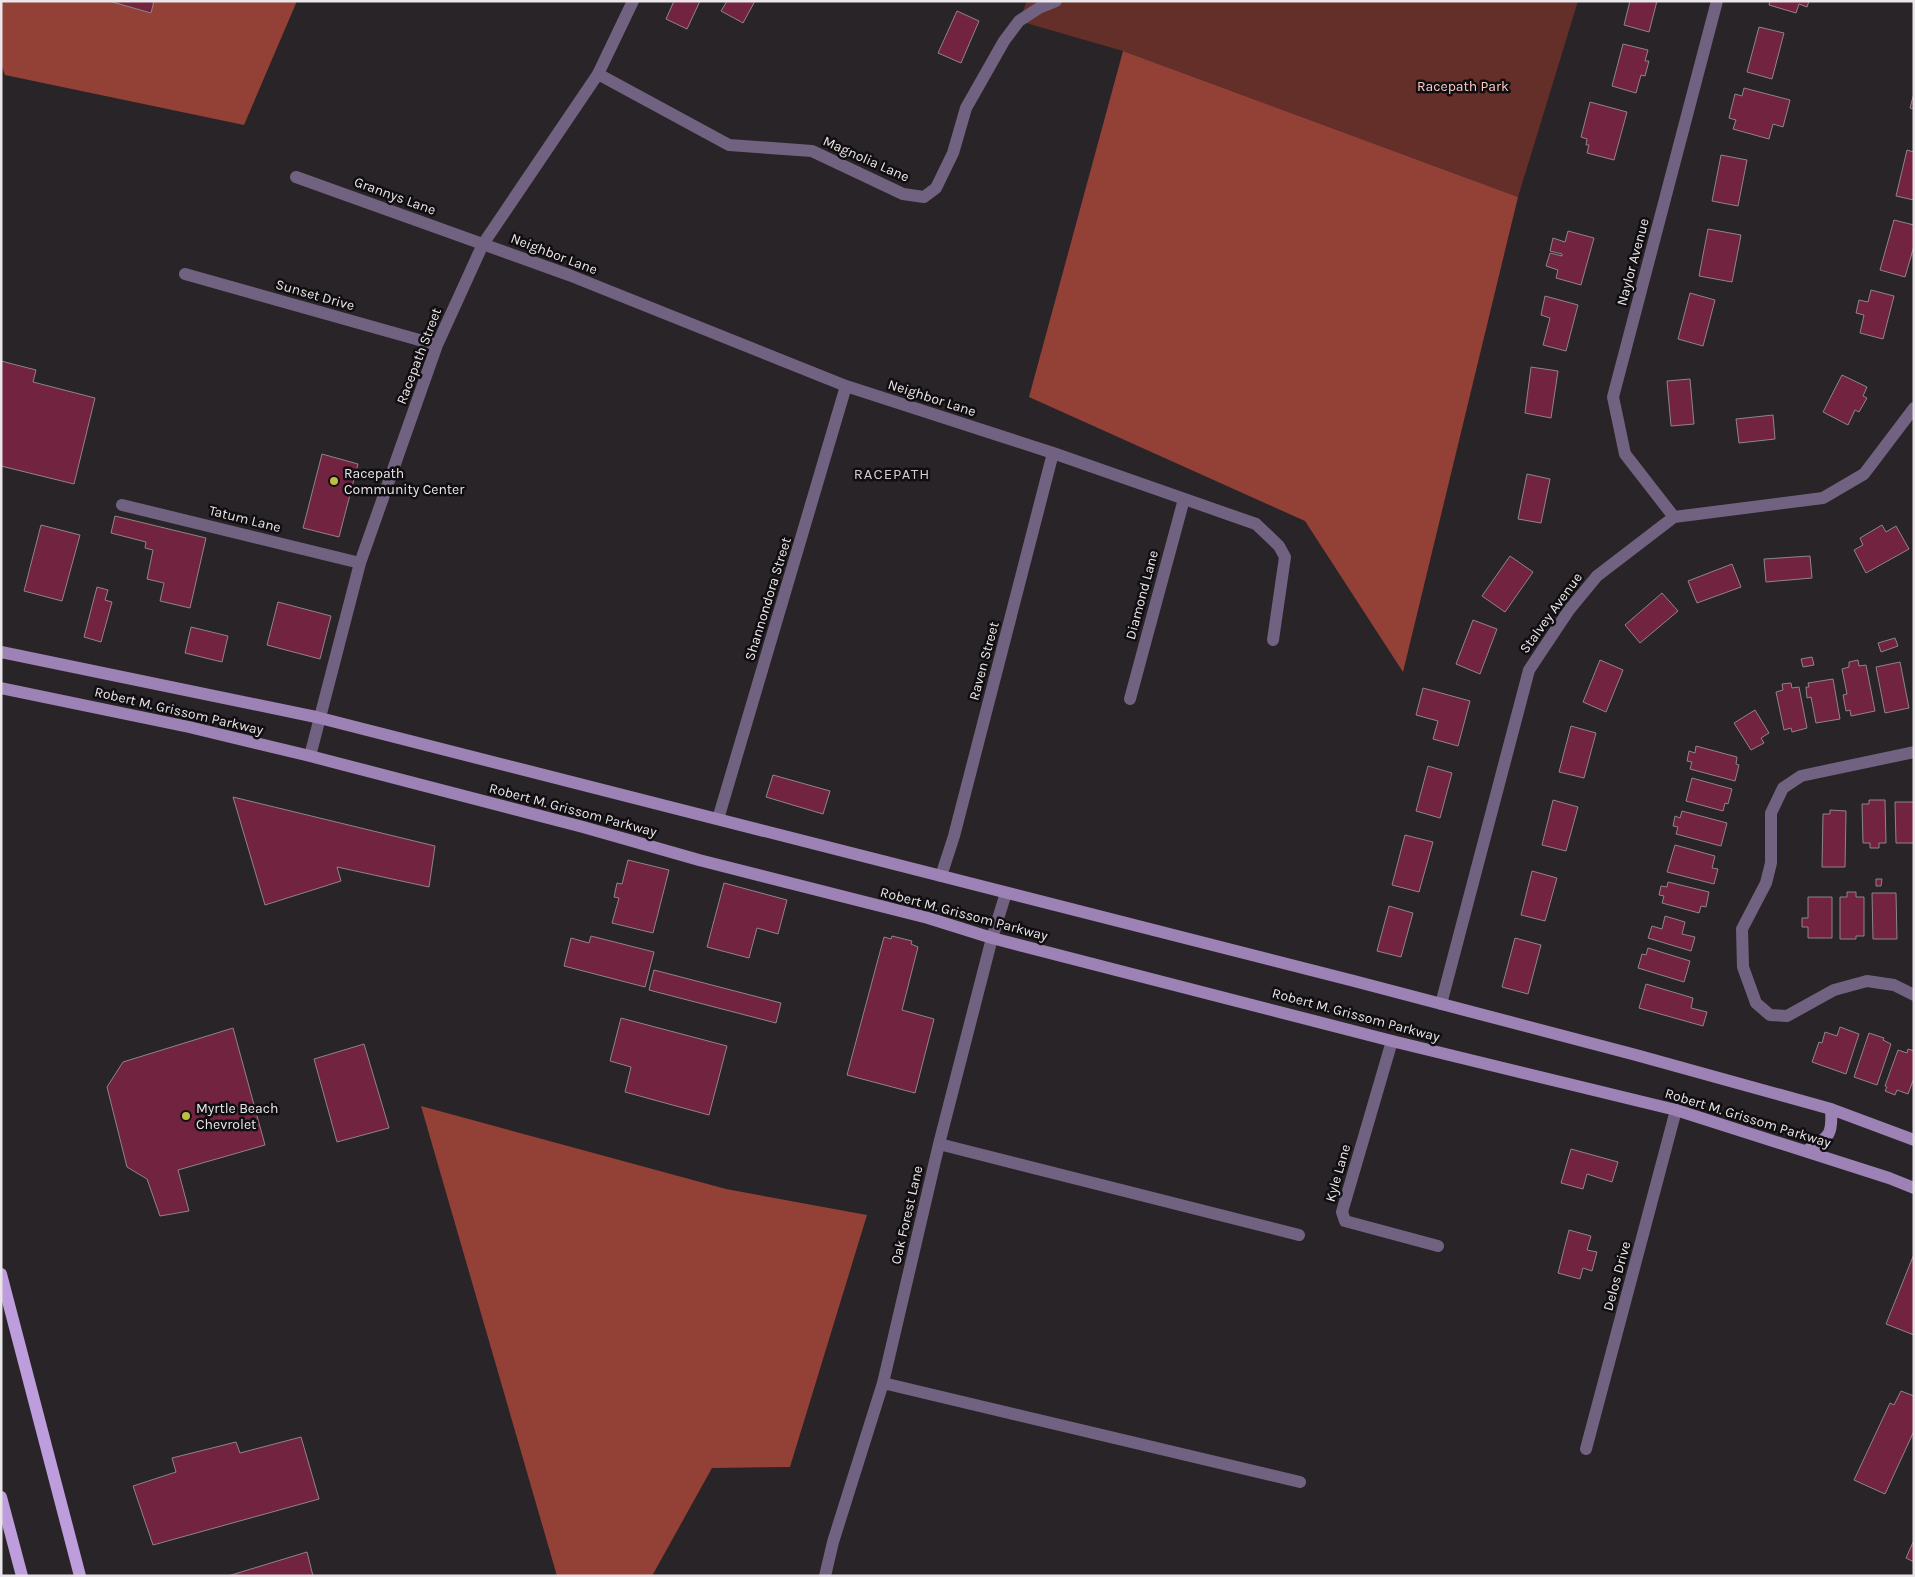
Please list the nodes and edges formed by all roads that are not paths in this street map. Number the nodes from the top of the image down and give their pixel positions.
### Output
1 (633, 1) edge
2 (1056, 1) edge
3 (1717, 1) edge
4 (598, 74) junction
5 (296, 177) dead end
6 (483, 244) junction
7 (186, 274) dead end
8 (437, 345) junction
9 (846, 386) junction
10 (1914, 408) edge
11 (1054, 453) junction
12 (1184, 499) junction
13 (122, 505) dead end
14 (1674, 517) junction
15 (360, 563) junction
16 (1273, 640) dead end
17 (1, 652) edge
18 (1, 688) edge
19 (1130, 699) dead end
20 (320, 718) junction
21 (1914, 752) edge
22 (310, 756) junction
23 (718, 819) junction
24 (941, 876) junction
25 (1006, 893) junction
26 (992, 938) junction
27 (1914, 995) edge
28 (1441, 1004) junction
29 (1392, 1041) junction
30 (1831, 1109) junction
31 (1676, 1110) junction
32 (1914, 1140) edge
33 (939, 1144) junction
34 (1806, 1151) junction
35 (1914, 1188) edge
36 (1299, 1235) dead end
37 (1438, 1246) dead end
38 (1, 1274) edge
39 (882, 1383) junction
40 (1586, 1449) dead end
41 (1300, 1482) dead end
42 (1, 1498) edge
43 (834, 1542) junction
44 (22, 1576) edge
45 (80, 1576) edge
46 (818, 1576) edge
47 (825, 1576) edge

1 - 4 street, Racepath Street
2 - 4 street, Magnolia Lane
3 - 14 street, Naylor Avenue
4 - 6 street, Racepath Street
5 - 6 street, Grannys Lane
6 - 8 street, Racepath Street
6 - 9 street, Neighbor Lane
7 - 8 street, Sunset Drive
8 - 15 street, Racepath Street
9 - 11 street, Neighbor Lane
9 - 23 street, Shannondora Street
10 - 14 street
11 - 12 street, Neighbor Lane
11 - 24 street, Raven Street
12 - 16 street, Neighbor Lane
12 - 19 street, Diamond Lane
13 - 15 street, Tatum Lane
14 - 28 street, Stalvey Avenue
15 - 20 street, Racepath Street
17 - 20 main road, Robert M. Grissom Parkway
18 - 22 main road, Robert M. Grissom Parkway
20 - 22 street, Racepath Street
20 - 23 main road, Robert M. Grissom Parkway
21 - 27 street
22 - 26 main road, Robert M. Grissom Parkway
23 - 24 main road, Robert M. Grissom Parkway
24 - 25 main road, Robert M. Grissom Parkway
25 - 26 street, Oak Forest Lane
25 - 28 main road, Robert M. Grissom Parkway
26 - 29 main road, Robert M. Grissom Parkway
26 - 33 street, Oak Forest Lane
28 - 30 main road, Robert M. Grissom Parkway
29 - 31 main road, Robert M. Grissom Parkway
29 - 37 street, Kyle Lane
30 - 32 main road, Robert M. Grissom Parkway
30 - 34 main road
31 - 34 main road, Robert M. Grissom Parkway
31 - 40 street, Delos Drive
33 - 36 street
33 - 39 street, Oak Forest Lane
34 - 35 main road, Robert M. Grissom Parkway
38 - 45 main road
39 - 41 street
39 - 43 street, Oak Forest Lane
42 - 44 main road
43 - 46 street, Oak Forest Lane
43 - 47 street, Oak Forest Lane

